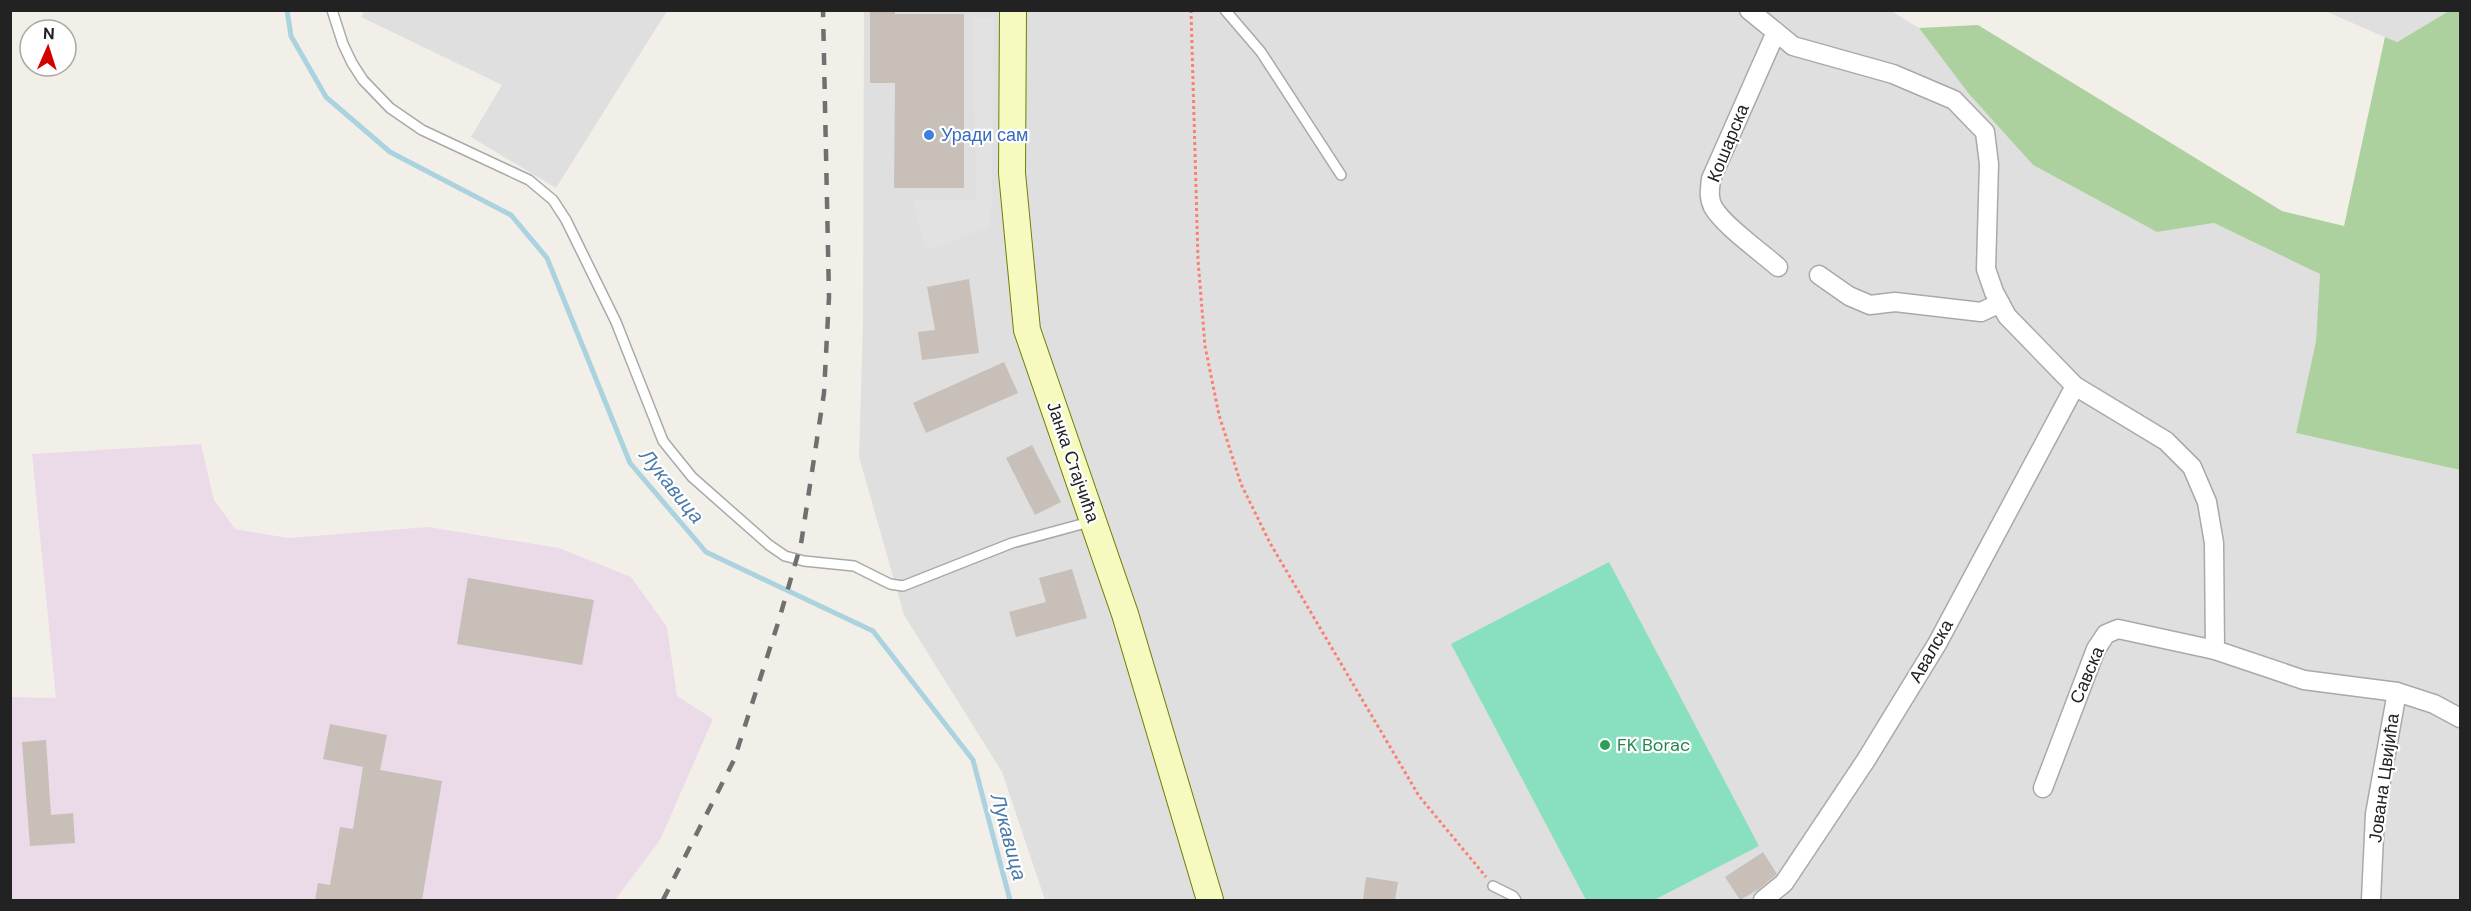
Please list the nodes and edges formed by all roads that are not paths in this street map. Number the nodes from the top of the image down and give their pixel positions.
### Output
1 (332, 10) edge
2 (1013, 10) edge
3 (1225, 10) edge
4 (1749, 10) edge
5 (1776, 32) junction
6 (1341, 175) dead end
7 (1779, 267) dead end
8 (1819, 275) dead end
9 (2000, 303) junction
10 (2075, 386) junction
11 (1093, 521) junction
12 (2215, 650) junction
13 (2397, 692) junction
14 (2460, 718) edge
15 (2043, 788) dead end
16 (1493, 886) road end
17 (1210, 900) edge
18 (1516, 900) edge
19 (1763, 900) edge
20 (2371, 900) edge

1 - 11 lane
2 - 11 street, Јанка Стајчића
3 - 6 lane
4 - 5 street
5 - 7 street, Кошарска
5 - 9 street
8 - 9 street
9 - 10 street
10 - 12 street
10 - 19 street, Авалска
11 - 17 street, Јанка Стајчића
12 - 13 street, Савска
12 - 15 street, Савска
13 - 14 street, Савска
13 - 20 street, Јована Цвијића
16 - 18 lane

